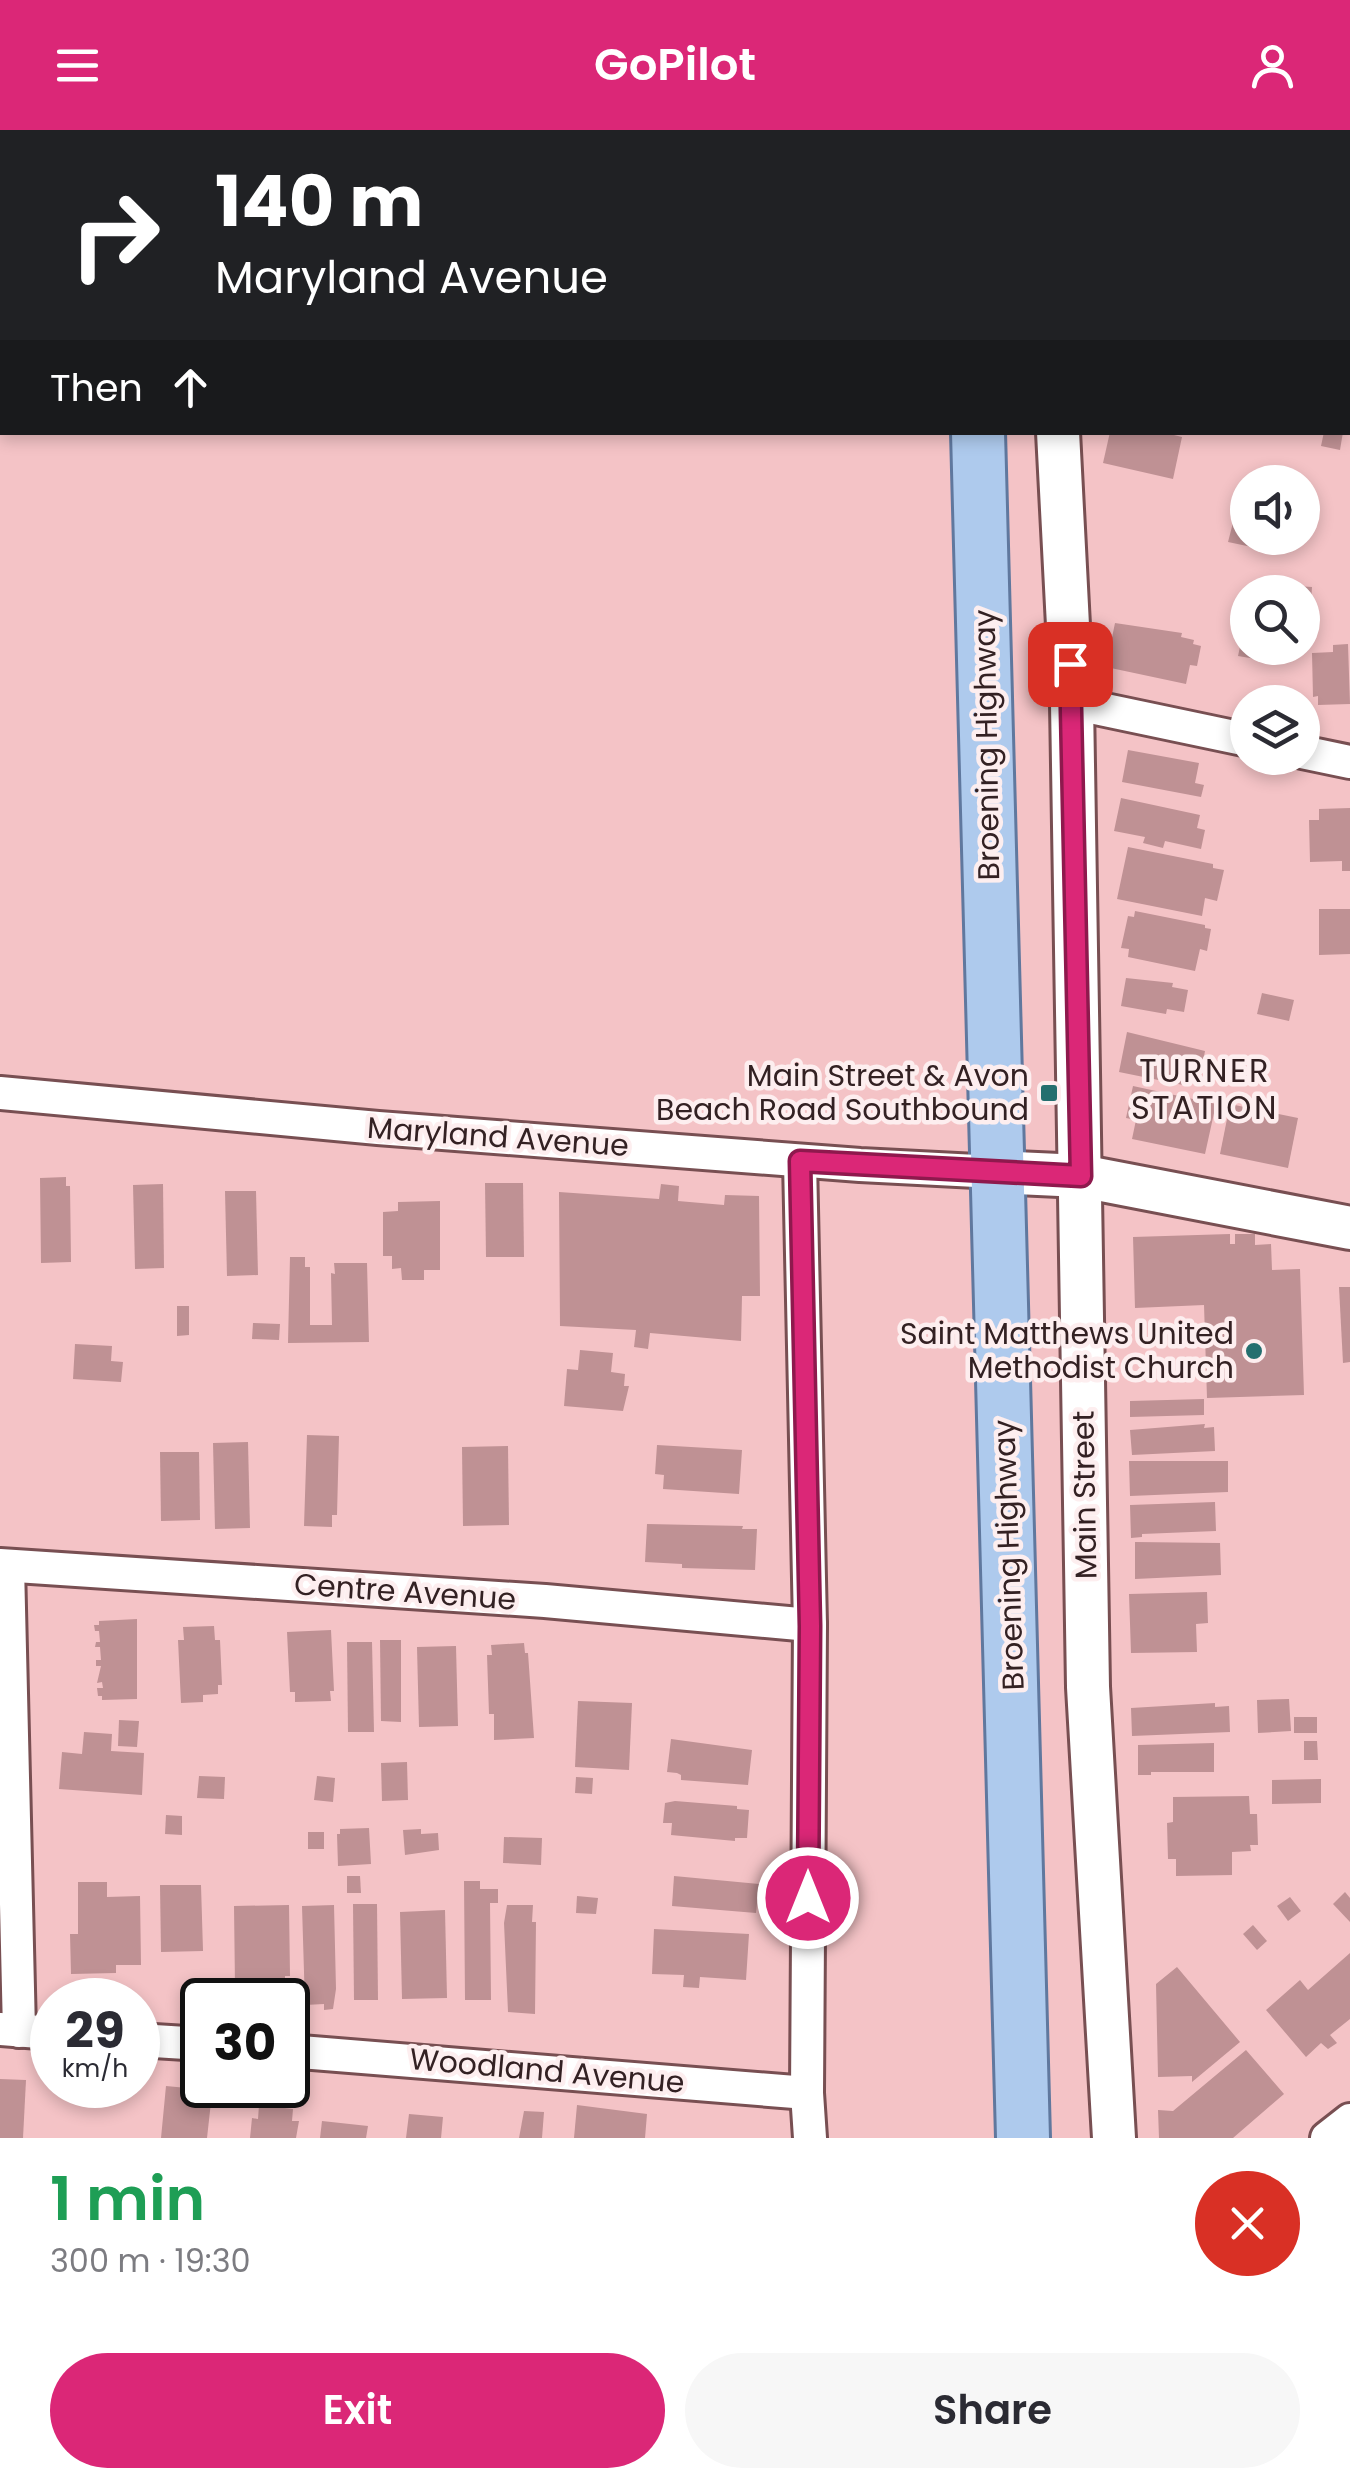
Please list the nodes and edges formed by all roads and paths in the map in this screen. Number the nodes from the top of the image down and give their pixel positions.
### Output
1 (978, 435) edge
2 (1058, 435) edge
3 (1072, 703) junction
4 (1230, 736) edge
5 (1320, 756) edge
6 (1350, 762) edge
7 (0, 1094) edge
8 (800, 1161) junction
9 (996, 1172) junction
10 (1081, 1176) junction
11 (1350, 1228) edge
12 (4, 1566) edge
13 (810, 1626) junction
14 (9, 2030) edge
15 (310, 2053) edge
16 (807, 2093) junction
17 (1350, 2120) edge
18 (810, 2138) edge
19 (1023, 2138) edge
20 (1114, 2138) edge
21 (1327, 2138) edge

1 - 9 main road, Broening Highway
2 - 3 street, Main Street
3 - 4 street
3 - 10 street, Main Street
5 - 6 street
7 - 8 street, Maryland Avenue
8 - 9 street, Maryland Avenue
8 - 13 street
9 - 10 street
9 - 19 main road, Broening Highway
10 - 11 street
10 - 20 street, Main Street
12 - 13 street, Centre Avenue
12 - 14 street
13 - 16 street
15 - 16 street, Woodland Avenue
16 - 18 street
17 - 21 street

